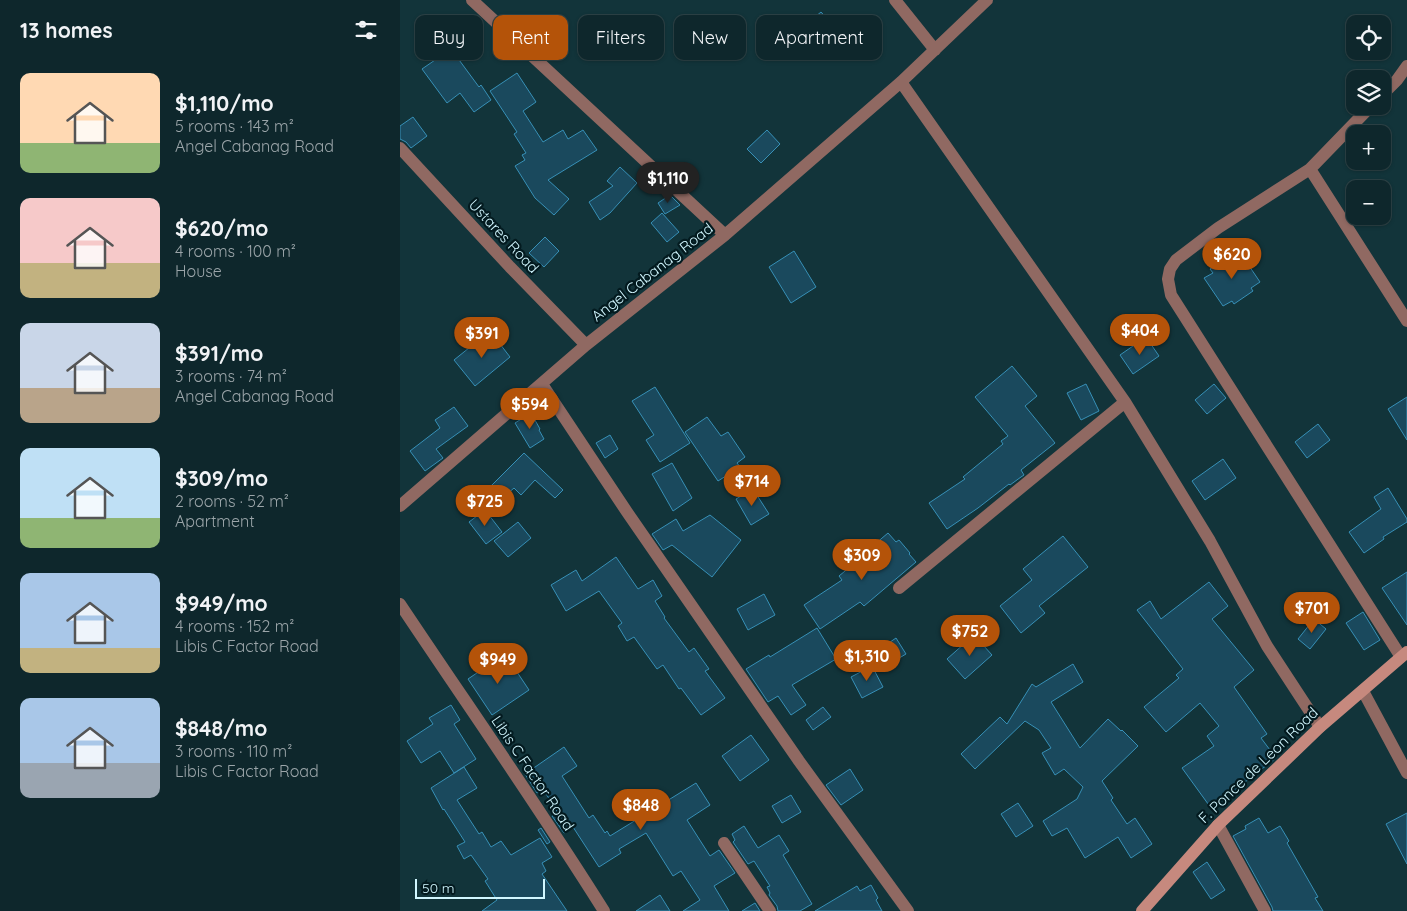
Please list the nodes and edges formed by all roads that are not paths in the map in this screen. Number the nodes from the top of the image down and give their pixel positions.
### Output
1 (472, 0) edge
2 (895, 0) edge
3 (987, 0) edge
4 (935, 50) junction
5 (1407, 66) edge
6 (901, 82) junction
7 (1391, 86) edge
8 (1362, 115) edge
9 (400, 148) edge
10 (1310, 169) junction
11 (725, 235) junction
12 (1407, 321) edge
13 (586, 345) junction
14 (542, 384) junction
15 (1125, 402) junction
16 (400, 506) edge
17 (899, 588) dead end
18 (400, 604) edge
19 (1404, 655) edge
20 (1363, 691) junction
21 (1320, 726) junction
22 (1407, 773) edge
23 (1218, 825) junction
24 (724, 843) dead end
25 (604, 911) edge
26 (770, 911) edge
27 (908, 911) edge
28 (1142, 911) edge
29 (1265, 911) edge

1 - 11 street
2 - 4 street
3 - 4 street, Angel Cabanag Road
4 - 6 street, Angel Cabanag Road
5 - 7 street
6 - 11 street, Angel Cabanag Road
6 - 15 street
8 - 10 street
9 - 13 street, Ustares Road
10 - 12 street
10 - 19 street
11 - 13 street, Angel Cabanag Road
13 - 14 street, Angel Cabanag Road
14 - 16 street, Angel Cabanag Road
14 - 27 street
15 - 17 street
15 - 21 street
18 - 25 street, Libis C Factor Road
19 - 20 street, F. Ponce de Leon Road
20 - 21 street, F. Ponce de Leon Road
20 - 22 street
21 - 23 street, F. Ponce de Leon Road
23 - 28 street, F. Ponce de Leon Road
23 - 29 street
24 - 26 street

